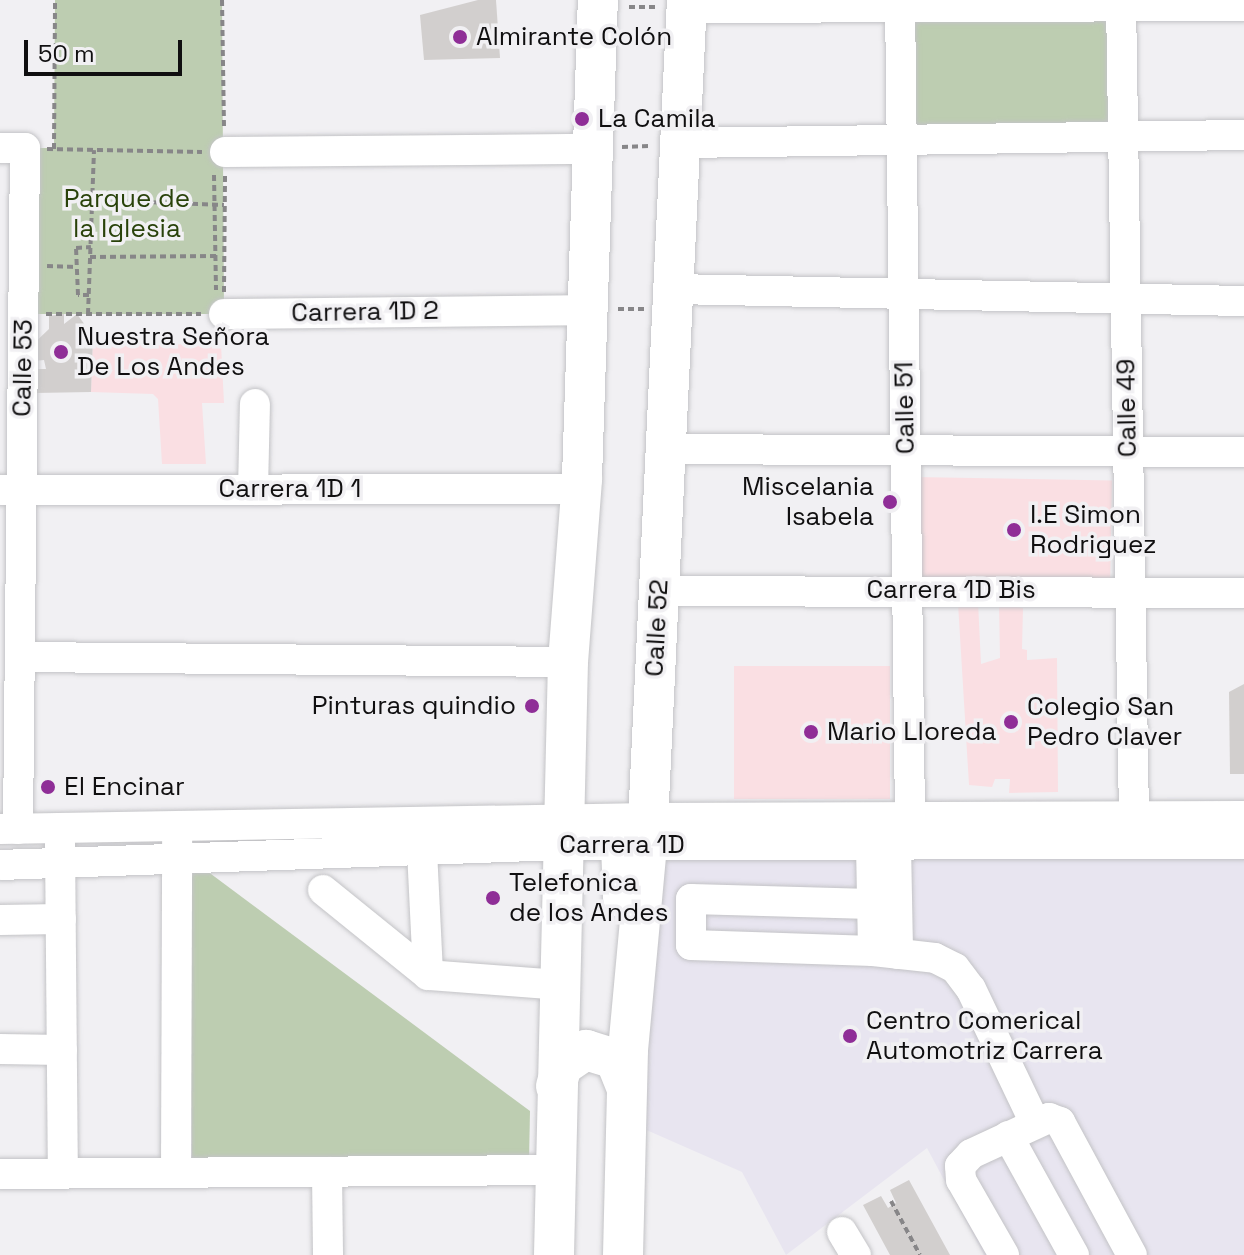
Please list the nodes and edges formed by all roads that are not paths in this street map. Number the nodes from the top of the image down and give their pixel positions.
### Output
1 (598, 3) edge
2 (900, 3) edge
3 (687, 4) edge
4 (1121, 5) edge
5 (1244, 6) edge
6 (1244, 135) edge
7 (1123, 137) junction
8 (901, 140) junction
9 (683, 143) junction
10 (26, 148) edge
11 (593, 149) junction
12 (224, 159) road end
13 (903, 292) junction
14 (1125, 297) junction
15 (673, 299) junction
16 (1244, 301) edge
17 (220, 304) road end
18 (585, 310) junction
19 (12, 314) edge
20 (255, 404) dead end
21 (905, 448) junction
22 (665, 449) junction
23 (1128, 450) junction
24 (1244, 452) edge
25 (581, 489) junction
26 (11, 490) edge
27 (253, 490) junction
28 (907, 590) junction
29 (1131, 590) junction
30 (659, 591) junction
31 (1244, 593) edge
32 (20, 657) junction
33 (568, 662) junction
34 (1134, 815) junction
35 (1244, 816) edge
36 (910, 817) junction
37 (176, 826) junction
38 (59, 828) junction
39 (9, 829) edge
40 (563, 832) junction
41 (421, 836) junction
42 (639, 836) junction
43 (1244, 844) edge
44 (883, 845) junction
45 (177, 858) junction
46 (61, 863) junction
47 (0, 865) edge
48 (323, 890) dead end
49 (871, 904) junction
50 (61, 919) junction
51 (0, 920) edge
52 (885, 952) junction
53 (428, 975) junction
54 (561, 985) junction
55 (0, 1049) edge
56 (62, 1050) junction
57 (627, 1068) junction
58 (556, 1086) junction
59 (1022, 1130) junction
60 (556, 1170) junction
61 (327, 1172) junction
62 (63, 1173) junction
63 (176, 1173) junction
64 (0, 1174) edge
65 (328, 1255) edge
66 (554, 1255) edge
67 (623, 1255) edge
68 (1004, 1255) edge
69 (1074, 1255) edge
70 (1132, 1255) edge

1 - 11 main road
2 - 3 street
2 - 4 street
2 - 8 street, Calle 51
3 - 9 main road, Calle 52
4 - 5 street
4 - 7 street, Calle 49
6 - 7 street
7 - 8 street
7 - 14 street, Calle 49
8 - 9 street
8 - 13 street, Calle 51
9 - 15 main road, Calle 52
10 - 19 street, Calle 53
11 - 12 street
11 - 18 main road
13 - 14 street
13 - 15 street
13 - 21 street, Calle 51
14 - 16 street
14 - 23 street, Calle 49
15 - 22 main road, Calle 52
17 - 18 street, Carrera 1D 2
18 - 25 main road
19 - 26 street, Calle 53
20 - 27 street
21 - 22 street
21 - 23 street
21 - 28 street, Calle 51
22 - 30 main road, Calle 52
23 - 24 street
23 - 29 street, Calle 49
25 - 27 street, Carrera 1D 1
25 - 33 main road
26 - 27 street, Carrera 1D 1
26 - 32 street, Calle 53
28 - 29 street, Carrera 1D Bis
28 - 30 street, Carrera 1D Bis
28 - 36 street, Calle 51
29 - 31 street, Carrera 1D Bis
29 - 34 street, Calle 49
30 - 42 main road, Calle 52
32 - 33 street
32 - 39 street, Calle 53
33 - 40 main road
34 - 35 street, Carrera 1D
34 - 36 street, Carrera 1D
36 - 42 street, Carrera 1D
37 - 38 street, Carrera 1D
37 - 41 street, Carrera 1D
37 - 45 street
38 - 39 street, Carrera 1D
38 - 46 street
40 - 41 street, Carrera 1D
40 - 42 main road
40 - 54 main road
41 - 45 street, Carrera 1D
41 - 53 street
42 - 44 street, Carrera 1D
42 - 57 main road, Calle 52
43 - 44 street, Carrera 1D
44 - 49 street
44 - 52 street
45 - 46 street, Carrera 1D
45 - 63 street
46 - 47 street, Carrera 1D
46 - 50 street
48 - 53 street
49 - 52 street
49 - 52 street
50 - 51 street
50 - 56 street
52 - 59 street
53 - 54 street
54 - 58 main road
55 - 56 street
56 - 62 street
57 - 58 main road
57 - 67 main road, Calle 52
58 - 60 main road
59 - 68 street
59 - 69 street
59 - 70 street
60 - 61 street
60 - 66 main road
61 - 63 street
61 - 65 street
62 - 63 street
62 - 64 street

